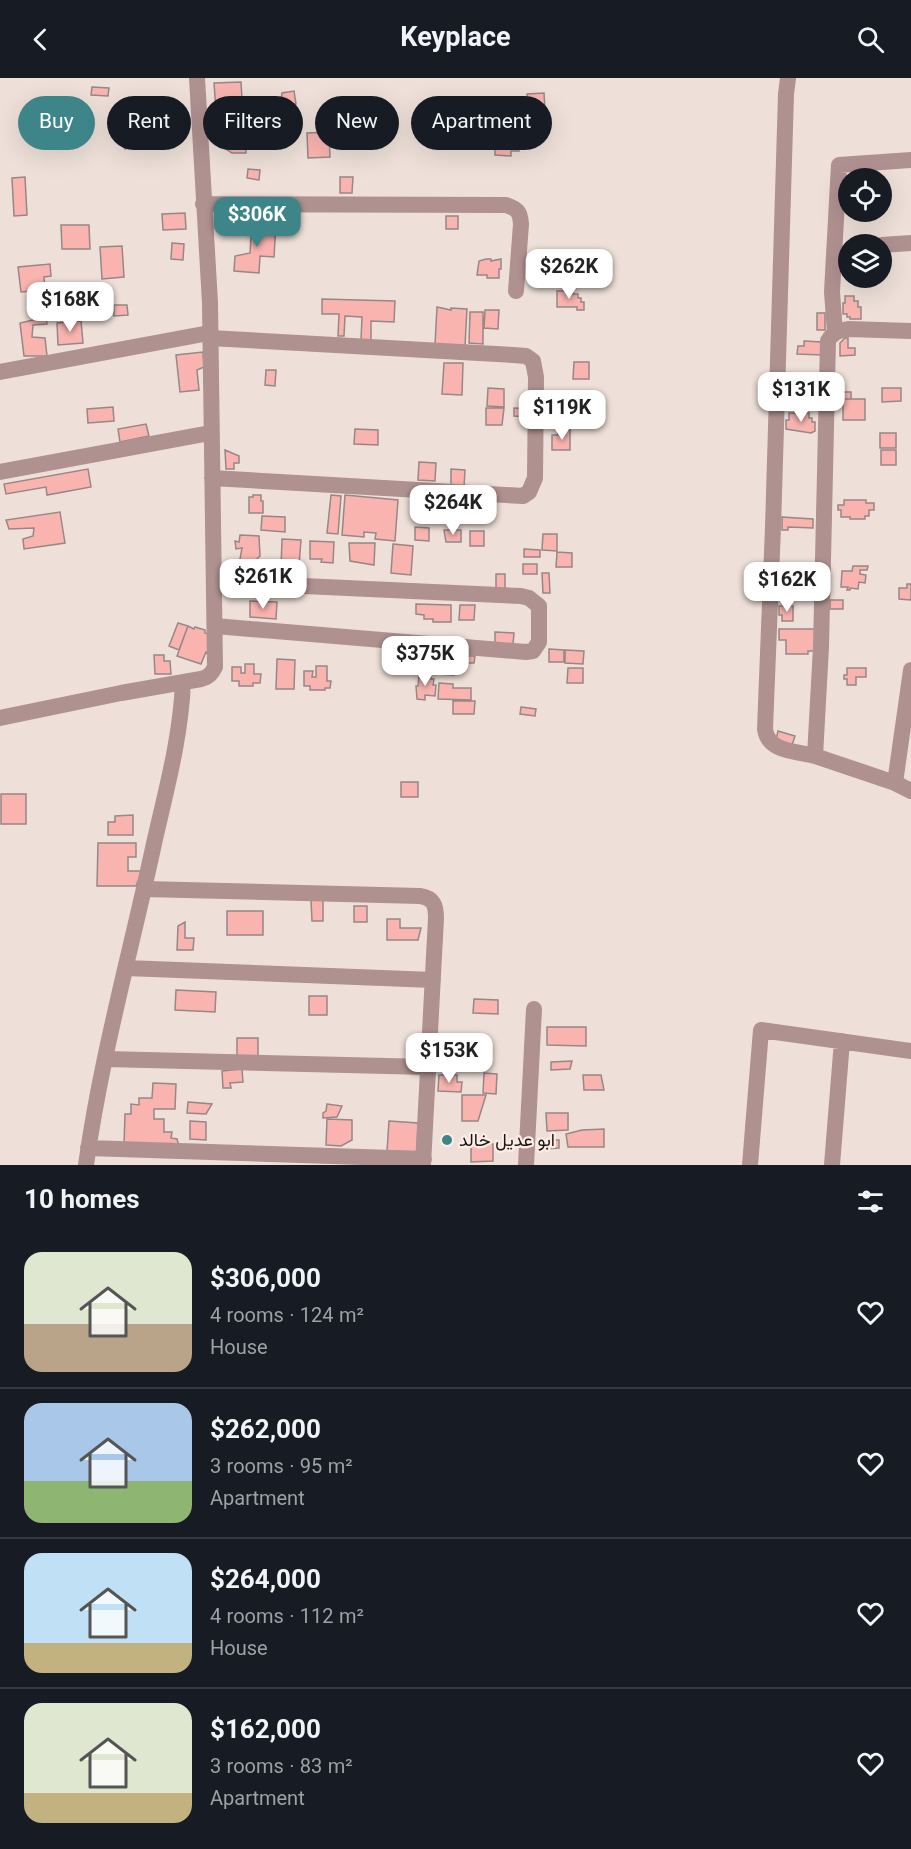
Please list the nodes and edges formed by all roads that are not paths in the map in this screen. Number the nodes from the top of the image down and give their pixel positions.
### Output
1 (197, 78) edge
2 (788, 78) edge
3 (911, 160) edge
4 (203, 204) junction
5 (841, 234) edge
6 (911, 243) edge
7 (892, 244) edge
8 (838, 266) edge
9 (516, 291) dead end
10 (911, 331) edge
11 (835, 333) junction
12 (210, 335) junction
13 (0, 372) edge
14 (210, 432) junction
15 (0, 472) edge
16 (212, 478) junction
17 (215, 582) junction
18 (215, 626) junction
19 (911, 670) edge
20 (183, 682) junction
21 (0, 718) edge
22 (815, 756) junction
23 (895, 783) junction
24 (911, 791) edge
25 (144, 889) junction
26 (126, 968) junction
27 (433, 980) junction
28 (534, 1009) dead end
29 (842, 1041) junction
30 (911, 1051) edge
31 (106, 1059) junction
32 (428, 1067) junction
33 (88, 1148) junction
34 (423, 1162) edge
35 (86, 1165) edge
36 (526, 1165) edge
37 (750, 1165) edge
38 (832, 1165) edge

1 - 4 street
2 - 22 street
3 - 5 street
4 - 9 street
4 - 12 street
6 - 7 street
8 - 11 street
10 - 11 street
11 - 22 street
12 - 13 street
12 - 14 street
12 - 16 street
14 - 15 street
14 - 16 street
16 - 17 street
17 - 18 street
17 - 18 street
18 - 20 street
19 - 23 street
20 - 21 street
20 - 25 street
22 - 23 street
23 - 24 street
25 - 26 street
25 - 27 street
26 - 27 street
26 - 31 street
27 - 32 street
28 - 36 street
29 - 30 street
29 - 37 street
29 - 38 street
31 - 32 street
31 - 33 street
32 - 34 street
33 - 34 street
33 - 35 street

